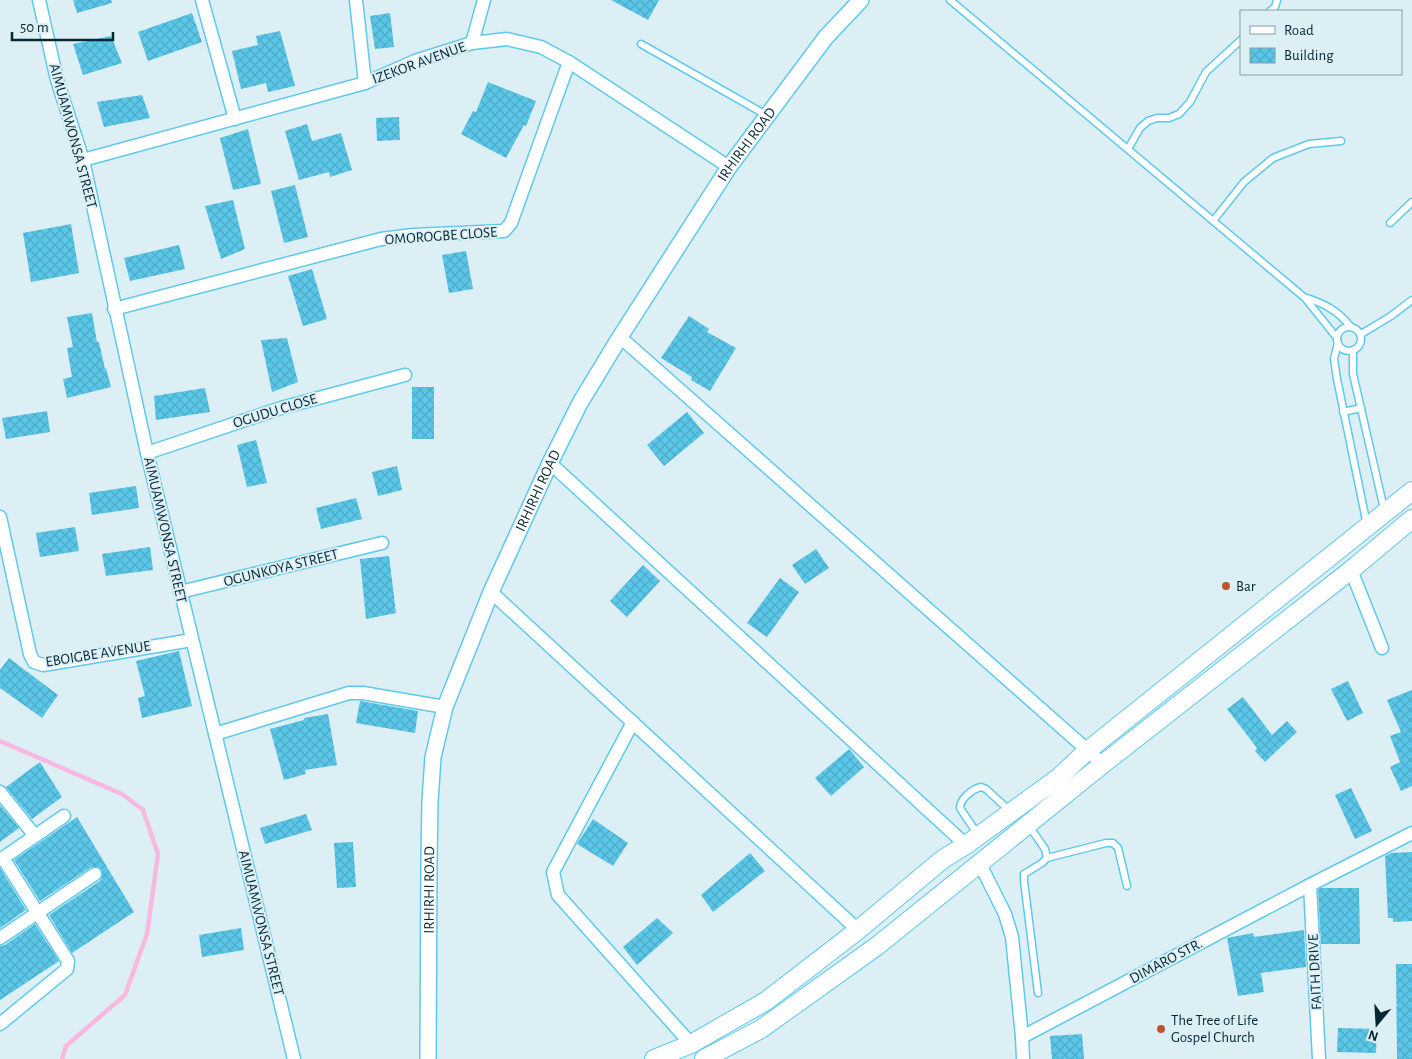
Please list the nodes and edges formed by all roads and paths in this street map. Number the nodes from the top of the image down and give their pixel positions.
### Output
1 (39, 0) edge
2 (202, 0) edge
3 (356, 0) edge
4 (484, 0) edge
5 (861, 0) edge
6 (950, 0) edge
7 (1240, 41) edge
8 (472, 44) junction
9 (641, 44) dead end
10 (569, 62) junction
11 (365, 83) junction
12 (768, 116) junction
13 (235, 119) junction
14 (1341, 141) dead end
15 (1128, 149) junction
16 (83, 160) junction
17 (729, 167) junction
18 (1412, 202) edge
19 (1213, 221) junction
20 (1390, 224) dead end
21 (1305, 298) junction
22 (1412, 300) edge
23 (114, 309) junction
24 (1350, 326) junction
25 (1361, 334) junction
26 (620, 337) junction
27 (1337, 340) junction
28 (1353, 350) junction
29 (405, 375) dead end
30 (1361, 408) junction
31 (1343, 412) junction
32 (147, 453) junction
33 (550, 463) junction
34 (1412, 492) edge
35 (1385, 513) junction
36 (0, 517) edge
37 (1412, 520) edge
38 (1367, 528) junction
39 (382, 543) dead end
40 (1351, 570) junction
41 (180, 592) junction
42 (491, 592) junction
43 (192, 640) junction
44 (1382, 648) dead end
45 (445, 707) junction
46 (633, 722) junction
47 (215, 734) junction
48 (1087, 751) junction
49 (1104, 764) junction
50 (0, 792) edge
51 (1010, 812) junction
52 (64, 816) dead end
53 (1028, 824) junction
54 (1412, 833) edge
55 (35, 836) junction
56 (972, 840) junction
57 (1047, 858) junction
58 (1, 859) edge
59 (980, 864) junction
60 (95, 874) dead end
61 (1310, 885) junction
62 (1127, 886) dead end
63 (38, 912) junction
64 (858, 930) junction
65 (0, 938) edge
66 (1038, 993) dead end
67 (0, 1024) edge
68 (1022, 1038) junction
69 (691, 1044) junction
70 (294, 1059) edge
71 (428, 1059) edge
72 (654, 1059) edge
73 (704, 1059) edge
74 (1022, 1059) edge
75 (1319, 1059) edge

1 - 16 street, AIMUAMWONSA STREET
2 - 13 street
3 - 11 street
4 - 8 street
5 - 12 street, IRHIRHI ROAD
6 - 15 lane
7 - 15 lane
8 - 10 street, IZEKOR AVENUE
8 - 11 street, IZEKOR AVENUE
9 - 12 lane
10 - 17 street, IZEKOR AVENUE
10 - 23 street, OMOROGBE CLOSE
11 - 13 street, IZEKOR AVENUE
12 - 17 street, IRHIRHI ROAD
13 - 16 street, IZEKOR AVENUE
14 - 19 lane
15 - 19 lane
16 - 23 street, AIMUAMWONSA STREET
17 - 26 street, IRHIRHI ROAD
18 - 20 lane
19 - 21 lane
21 - 24 lane
21 - 27 lane
22 - 25 lane
23 - 32 street, AIMUAMWONSA STREET
24 - 25 lane
24 - 27 lane
25 - 28 lane
26 - 33 street, IRHIRHI ROAD
26 - 48 street
27 - 28 lane
27 - 31 lane
28 - 30 lane
29 - 32 street, OGUDU CLOSE
30 - 31 lane
30 - 35 lane
31 - 38 lane
32 - 41 street, AIMUAMWONSA STREET
33 - 42 street, IRHIRHI ROAD
33 - 56 street
34 - 35 main road
35 - 38 main road
36 - 43 street, EBOIGBE AVENUE
37 - 40 main road
38 - 48 main road
39 - 41 street, OGUNKOYA STREET
40 - 44 street
40 - 49 main road
41 - 43 street, AIMUAMWONSA STREET
42 - 45 street, IRHIRHI ROAD
42 - 46 street
43 - 47 street, AIMUAMWONSA STREET
45 - 47 street
45 - 71 street, IRHIRHI ROAD
46 - 64 street
46 - 69 street
47 - 70 street, AIMUAMWONSA STREET
48 - 49 street
48 - 51 main road
49 - 53 main road
50 - 55 street
51 - 56 main road
51 - 56 lane
52 - 55 street
53 - 57 lane
53 - 59 main road
54 - 61 street, DIMARO STR.
55 - 58 street
56 - 64 main road
57 - 62 lane
57 - 66 lane
58 - 63 street
59 - 68 street
59 - 73 main road
60 - 63 street
61 - 68 street, DIMARO STR.
61 - 75 street, FAITH DRIVE
63 - 65 street
63 - 67 street
64 - 69 main road
68 - 74 street
69 - 72 main road

